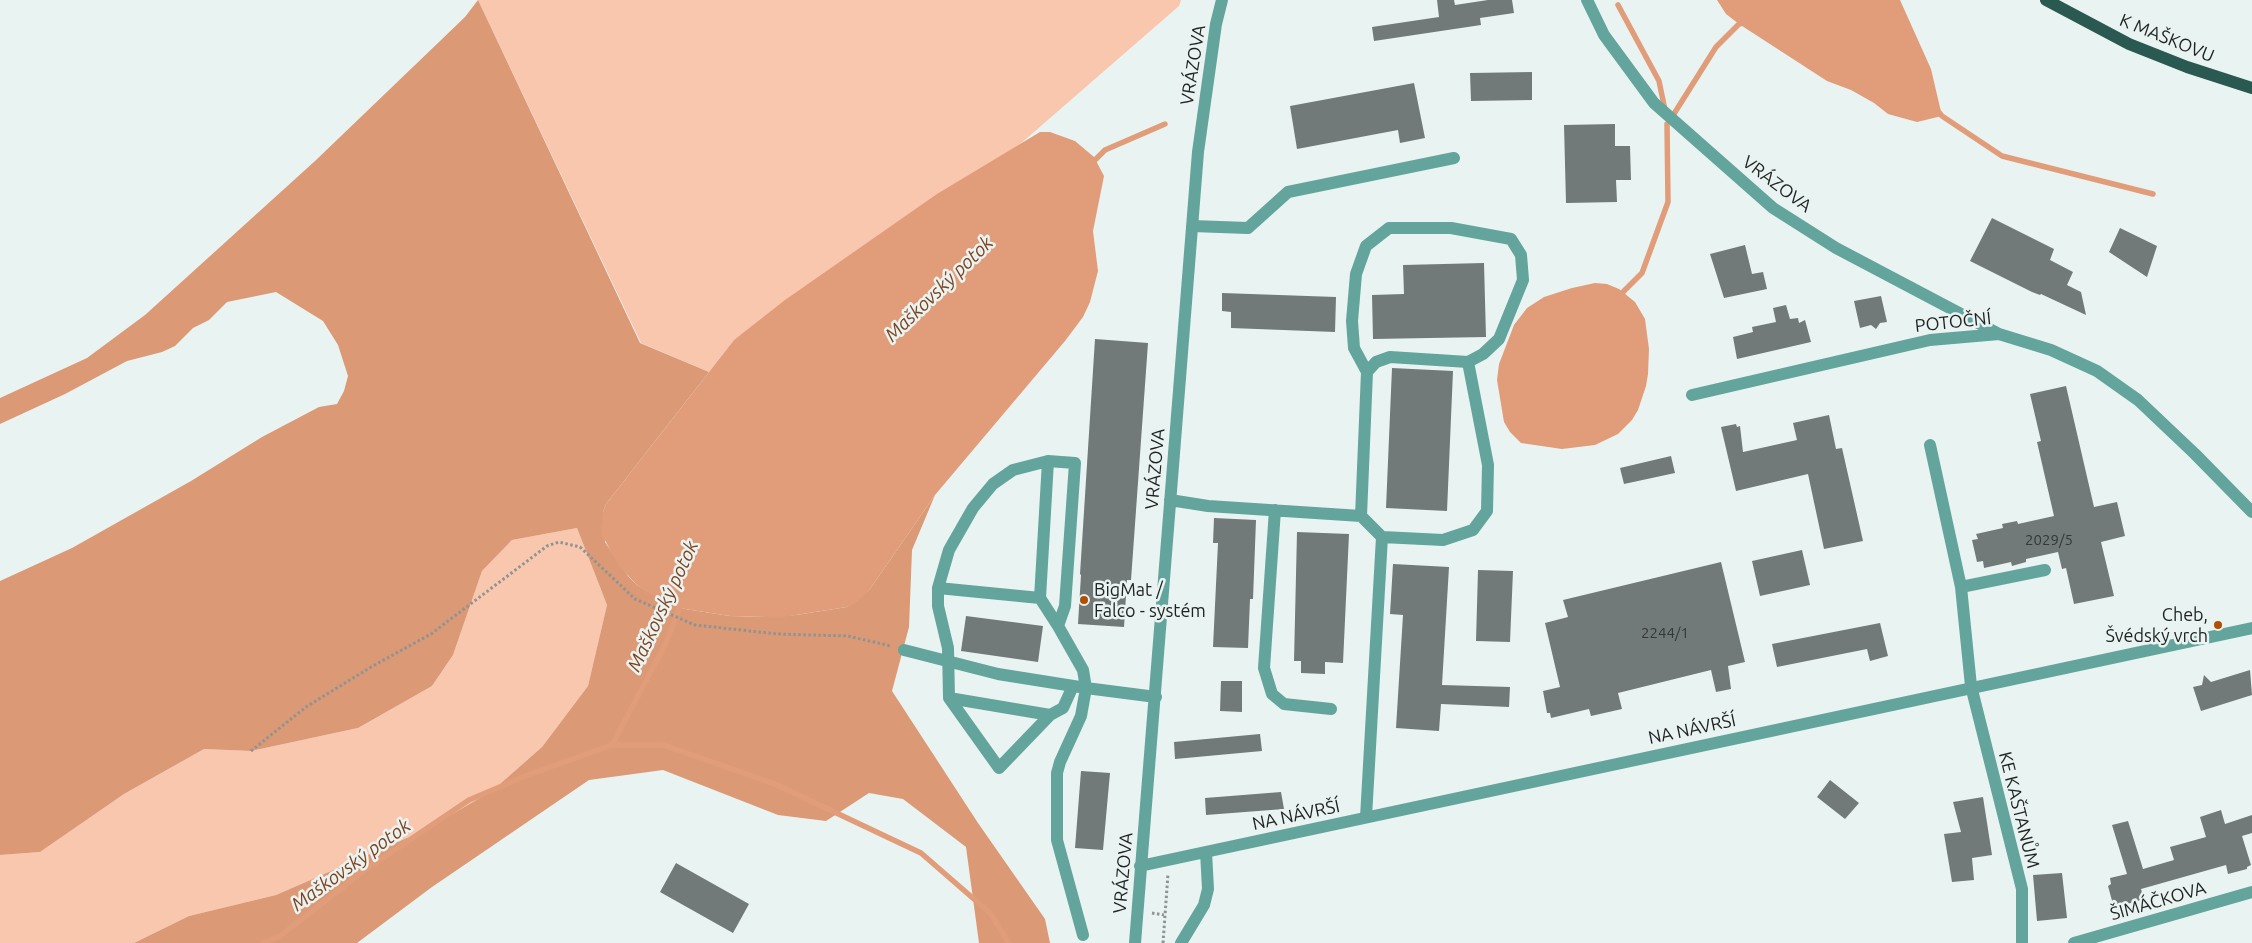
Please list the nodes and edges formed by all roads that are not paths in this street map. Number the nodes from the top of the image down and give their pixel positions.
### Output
1 (1222, 0) edge
2 (1587, 0) edge
3 (2046, 0) edge
4 (2252, 88) edge
5 (1454, 158) dead end
6 (1192, 226) junction
7 (1999, 334) junction
8 (1468, 362) junction
9 (1368, 372) junction
10 (1692, 396) dead end
11 (1930, 445) dead end
12 (1048, 460) junction
13 (1170, 500) junction
14 (1275, 510) junction
15 (2252, 512) edge
16 (1361, 516) junction
17 (1382, 537) junction
18 (2045, 570) dead end
19 (1961, 587) junction
20 (938, 588) junction
21 (1040, 598) junction
22 (1058, 626) junction
23 (2252, 628) edge
24 (904, 650) road end
25 (948, 662) junction
26 (1073, 686) junction
27 (1971, 686) junction
28 (1086, 688) junction
29 (1156, 697) junction
30 (949, 698) junction
31 (1331, 709) dead end
32 (1050, 715) junction
33 (1366, 818) junction
34 (1206, 852) junction
35 (1140, 866) junction
36 (2252, 892) edge
37 (1083, 935) dead end
38 (1135, 943) edge
39 (1181, 943) edge
40 (2022, 943) edge
41 (2074, 943) edge

1 - 6 street, VRÁZOVA
2 - 7 street, VRÁZOVA
3 - 4 main road, K MAŠKOVU
5 - 6 street
6 - 13 street, VRÁZOVA
7 - 10 street, POTOČNÍ
7 - 15 street, POTOČNÍ
8 - 9 street
8 - 9 street
8 - 17 street
9 - 16 street
11 - 19 street, KE KAŠTANŮM
12 - 20 street
12 - 21 street
12 - 22 street
13 - 14 street
13 - 29 street, VRÁZOVA
14 - 16 street
14 - 31 street
16 - 17 street
17 - 33 street
18 - 19 street
19 - 27 street, KE KAŠTANŮM
20 - 21 street
20 - 25 street
21 - 22 street
22 - 28 street
23 - 27 street, NA NÁVRŠÍ
24 - 25 street
25 - 26 street
25 - 30 street
26 - 28 street
26 - 32 street
27 - 33 street, NA NÁVRŠÍ
27 - 40 street, KE KAŠTANŮM
28 - 29 street
28 - 37 street
29 - 35 street, VRÁZOVA
30 - 32 street
30 - 32 street
33 - 34 street, NA NÁVRŠÍ
34 - 35 street, NA NÁVRŠÍ
34 - 39 street
35 - 38 street, VRÁZOVA
36 - 41 street, ŠIMÁČKOVA

